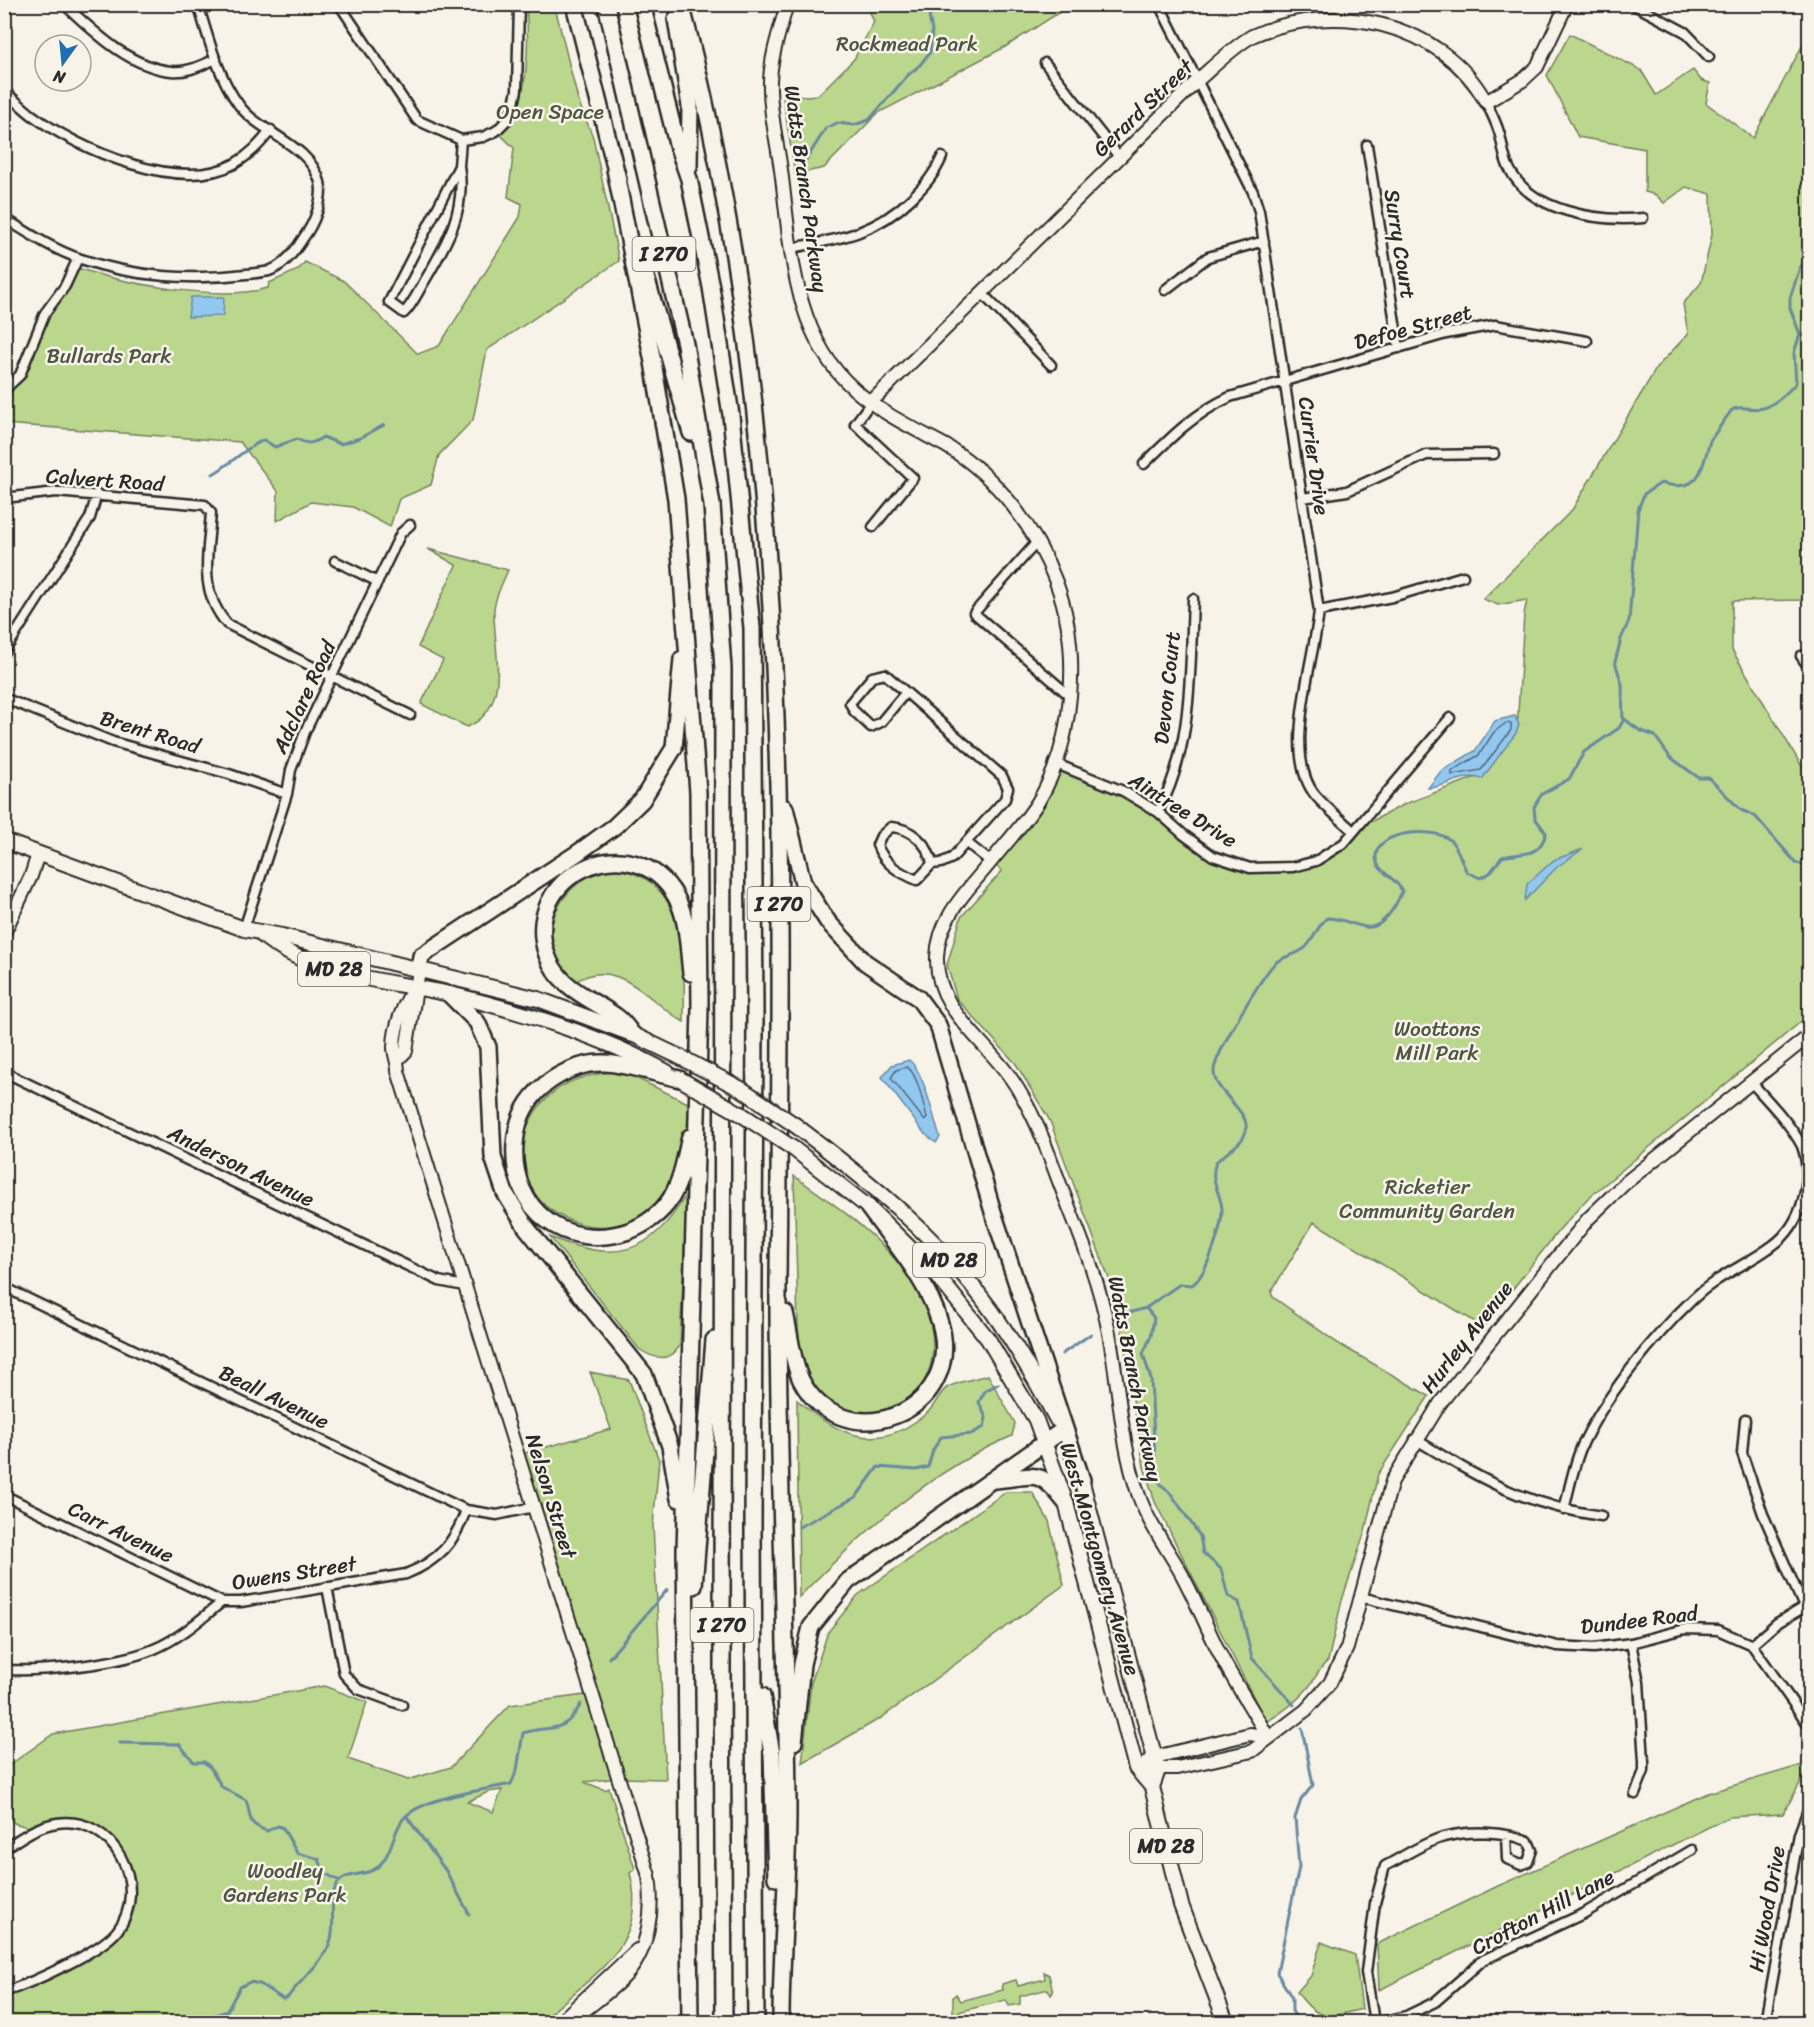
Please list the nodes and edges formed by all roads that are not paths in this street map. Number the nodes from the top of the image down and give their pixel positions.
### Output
1 (64, 4) edge
2 (198, 4) edge
3 (339, 4) edge
4 (519, 4) edge
5 (574, 4) edge
6 (606, 4) edge
7 (642, 4) edge
8 (674, 4) edge
9 (681, 4) edge
10 (787, 4) edge
11 (1159, 4) edge
12 (1567, 4) edge
13 (1632, 4) edge
14 (1709, 57) dead end
15 (216, 58) junction
16 (1045, 63) dead end
17 (1198, 80) junction
18 (4, 91) edge
19 (1486, 102) junction
20 (271, 130) junction
21 (461, 140) junction
22 (1367, 145) dead end
23 (942, 157) dead end
24 (1120, 158) junction
25 (459, 166) junction
26 (615, 169) junction
27 (689, 180) junction
28 (1643, 218) dead end
29 (4, 219) edge
30 (1264, 241) junction
31 (791, 248) junction
32 (78, 258) junction
33 (1165, 290) dead end
34 (981, 292) junction
35 (1587, 341) dead end
36 (1400, 348) junction
37 (1051, 365) dead end
38 (1285, 381) junction
39 (4, 390) edge
40 (872, 402) junction
41 (1494, 454) dead end
42 (1144, 464) dead end
43 (97, 494) junction
44 (4, 498) edge
45 (1302, 498) junction
46 (711, 505) junction
47 (410, 525) dead end
48 (873, 526) dead end
49 (1037, 542) junction
50 (335, 561) dead end
51 (1462, 576) dead end
52 (378, 582) junction
53 (1193, 599) dead end
54 (686, 608) junction
55 (1319, 611) junction
56 (4, 652) edge
57 (1809, 654) edge
58 (1809, 669) edge
59 (333, 676) junction
60 (906, 692) junction
61 (1070, 696) junction
62 (4, 698) edge
63 (410, 715) dead end
64 (1450, 718) dead end
65 (1054, 763) junction
66 (780, 784) junction
67 (286, 794) junction
68 (1158, 812) junction
69 (1353, 831) junction
70 (4, 841) edge
71 (967, 843) junction
72 (38, 854) junction
73 (991, 862) junction
74 (932, 864) junction
75 (244, 929) junction
76 (4, 933) edge
77 (261, 933) junction
78 (419, 970) junction
79 (414, 988) junction
80 (450, 994) junction
81 (699, 1033) junction
82 (632, 1034) junction
83 (1809, 1035) edge
84 (4, 1072) edge
85 (680, 1080) junction
86 (1751, 1082) junction
87 (698, 1102) junction
88 (868, 1207) junction
89 (723, 1227) junction
90 (464, 1286) junction
91 (778, 1286) junction
92 (4, 1287) edge
93 (1745, 1420) dead end
94 (1063, 1431) junction
95 (1415, 1439) junction
96 (1046, 1443) junction
97 (993, 1480) junction
98 (1082, 1480) junction
99 (4, 1495) edge
100 (1066, 1503) junction
101 (534, 1507) junction
102 (466, 1509) junction
103 (1564, 1510) junction
104 (1601, 1516) dead end
105 (685, 1533) junction
106 (327, 1587) junction
107 (1361, 1597) junction
108 (222, 1602) junction
109 (1806, 1605) edge
110 (1631, 1643) junction
111 (1752, 1645) junction
112 (756, 1658) junction
113 (4, 1670) edge
114 (402, 1705) dead end
115 (686, 1719) junction
116 (1809, 1727) edge
117 (1268, 1737) junction
118 (1157, 1763) junction
119 (1136, 1768) junction
120 (1152, 1787) junction
121 (1635, 1794) dead end
122 (1809, 1804) edge
123 (788, 1811) junction
124 (1506, 1836) dead end
125 (4, 1849) edge
126 (1692, 1850) dead end
127 (642, 1945) junction
128 (4, 1992) edge
129 (781, 2018) edge
130 (560, 2022) edge
131 (571, 2022) edge
132 (690, 2022) edge
133 (724, 2022) edge
134 (756, 2022) edge
135 (1225, 2022) edge
136 (1374, 2022) edge
137 (1381, 2022) edge
138 (1765, 2022) edge

1 - 15 street
2 - 15 street
3 - 21 street
4 - 21 street
5 - 26 highway, I 270
6 - 46 highway, I 270
7 - 27 highway, I 270
8 - 27 highway
9 - 66 highway, I 270
10 - 31 street, Watts Branch Parkway
11 - 17 street, Currier Drive
12 - 19 street
13 - 14 street
15 - 20 street
16 - 24 street
17 - 19 street, Gerard Street
17 - 24 street, Gerard Street
17 - 30 street, Currier Drive
18 - 20 street
19 - 28 street
20 - 32 street
21 - 25 street
22 - 36 street, Surry Court
23 - 31 street
24 - 34 street, Gerard Street
25 - 25 street
26 - 46 highway
26 - 54 highway, I 270
27 - 112 highway, I 270
29 - 32 street
30 - 33 street
30 - 38 street, Currier Drive
31 - 40 street, Watts Branch Parkway
32 - 39 street
34 - 37 street
34 - 40 street, Gerard Street
35 - 36 street, Defoe Street
36 - 38 street, Defoe Street
38 - 42 street, Defoe Street
38 - 45 street, Currier Drive
40 - 48 street
40 - 49 street, Watts Branch Parkway
41 - 45 street
43 - 44 street, Calvert Road
43 - 56 street
43 - 59 street, Calvert Road
45 - 55 street, Currier Drive
46 - 89 highway, I 270
47 - 52 street, Adclare Road
49 - 61 street, Watts Branch Parkway
49 - 61 street
50 - 52 street
51 - 55 street
52 - 59 street, Adclare Road
53 - 68 street, Devon Court
54 - 78 highway
54 - 81 highway, I 270
55 - 69 street, Currier Drive
57 - 58 street
59 - 63 street
59 - 67 street, Adclare Road
60 - 60 street
60 - 71 street
61 - 65 street, Watts Branch Parkway
62 - 67 street, Brent Road
64 - 69 street, Aintree Drive
65 - 68 street, Aintree Drive
65 - 73 street, Watts Branch Parkway
66 - 91 highway, I 270
66 - 98 highway
67 - 75 street, Adclare Road
68 - 69 street, Aintree Drive
70 - 72 main road, West Montgomery Avenue / MD 28
71 - 73 street
71 - 74 street
72 - 75 main road, West Montgomery Avenue / MD 28
72 - 76 street
73 - 117 street, Watts Branch Parkway
74 - 74 street
75 - 77 main road, West Montgomery Avenue / MD 28
77 - 78 main road, West Montgomery Avenue / MD 28
77 - 79 main road, West Montgomery Avenue / MD 28
78 - 79 street, Nelson Street
78 - 82 main road, West Montgomery Avenue / MD 28
79 - 80 main road, West Montgomery Avenue / MD 28
79 - 90 street, Nelson Street
80 - 85 main road, West Montgomery Avenue / MD 28
80 - 105 highway
81 - 82 highway
81 - 87 highway, I 270
82 - 94 main road, West Montgomery Avenue / MD 28, bridge
83 - 86 street, Hurley Avenue
84 - 90 street, Anderson Avenue
85 - 87 highway
85 - 88 main road, West Montgomery Avenue / MD 28, bridge
86 - 95 street, Hurley Avenue
86 - 103 street
87 - 105 highway, I 270
88 - 91 highway
88 - 96 main road, West Montgomery Avenue / MD 28
89 - 115 highway
89 - 133 highway, I 270
90 - 101 street, Nelson Street
91 - 123 highway, I 270
92 - 102 street, Beall Avenue
93 - 109 street
94 - 96 highway
94 - 98 main road, MD 28
95 - 103 street
95 - 107 street, Hurley Avenue
96 - 97 highway
96 - 100 main road, West Montgomery Avenue / MD 28
97 - 100 highway
97 - 123 highway
98 - 118 main road, West Montgomery Avenue / MD 28
99 - 108 street, Carr Avenue
100 - 119 main road, West Montgomery Avenue / MD 28
101 - 102 street, Beall Avenue
101 - 127 street, Nelson Street
102 - 106 street, Owens Street
103 - 104 street
105 - 115 highway, I 270
106 - 108 street, Owens Street
106 - 114 street
107 - 110 street, Dundee Road
107 - 117 street, Hurley Avenue
108 - 113 street, Owens Street
109 - 111 street
110 - 111 street, Dundee Road
110 - 121 street
111 - 116 street, Dundee Road
112 - 129 highway
112 - 134 highway, I 270
115 - 132 highway, I 270
117 - 118 street
118 - 119 street
118 - 120 main road
119 - 120 main road, West Montgomery Avenue / MD 28
120 - 135 main road, West Montgomery Avenue / MD 28
122 - 138 street, Hi Wood Drive
123 - 129 highway, I 270
124 - 136 street
125 - 128 street
126 - 137 street, Crofton Hill Lane
127 - 130 street
127 - 131 street, Nelson Street

